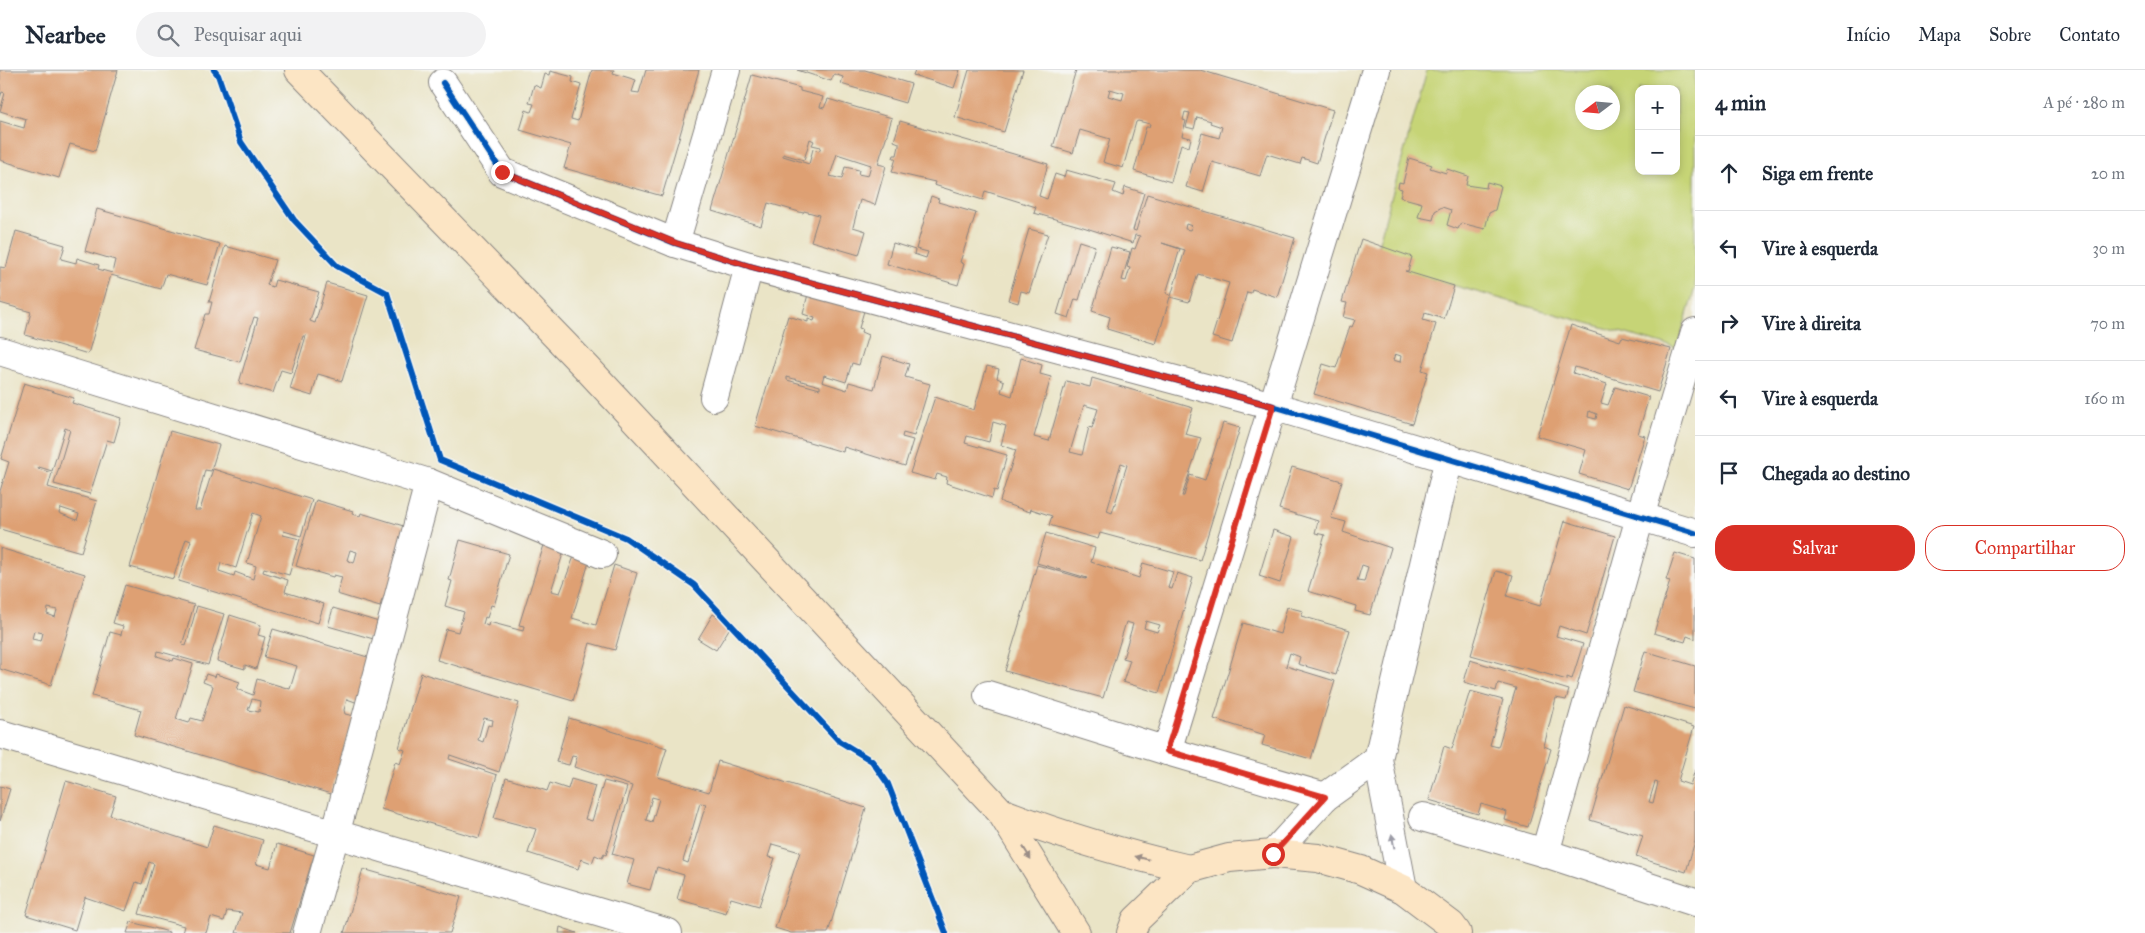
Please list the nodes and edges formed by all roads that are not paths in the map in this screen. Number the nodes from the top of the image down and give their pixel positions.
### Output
1 (299, 70) edge
2 (726, 70) edge
3 (1376, 70) edge
4 (443, 83) dead end
5 (676, 243) junction
6 (749, 266) junction
7 (1695, 332) edge
8 (0, 351) edge
9 (714, 397) dead end
10 (1273, 406) junction
11 (1448, 458) junction
12 (429, 484) junction
13 (1640, 517) junction
14 (1695, 533) edge
15 (602, 554) dead end
16 (988, 694) dead end
17 (0, 734) edge
18 (1167, 751) junction
19 (1378, 758) junction
20 (1325, 797) junction
21 (1001, 812) junction
22 (1424, 817) dead end
23 (335, 835) junction
24 (1545, 853) junction
25 (1273, 854) junction
26 (1189, 869) junction
27 (1403, 889) junction
28 (1695, 902) edge
29 (307, 933) edge
30 (668, 933) edge
31 (1076, 933) edge
32 (1131, 933) edge
33 (1457, 933) edge

1 - 21 street
2 - 5 street
3 - 10 street
4 - 5 street
5 - 6 street
6 - 9 street
6 - 10 street
7 - 13 street
8 - 12 street
10 - 11 street
10 - 18 street
11 - 13 street
11 - 19 street
12 - 15 street
12 - 23 street
13 - 14 street
13 - 24 street
16 - 18 street
17 - 23 street
18 - 20 street
19 - 20 street
27 -> 19 street
20 - 25 street
26 -> 21 street
21 -> 31 street
22 - 24 street
23 - 29 street
23 - 30 street
24 - 28 street
25 - 26 street
25 - 27 street
26 - 32 street
27 - 33 street

